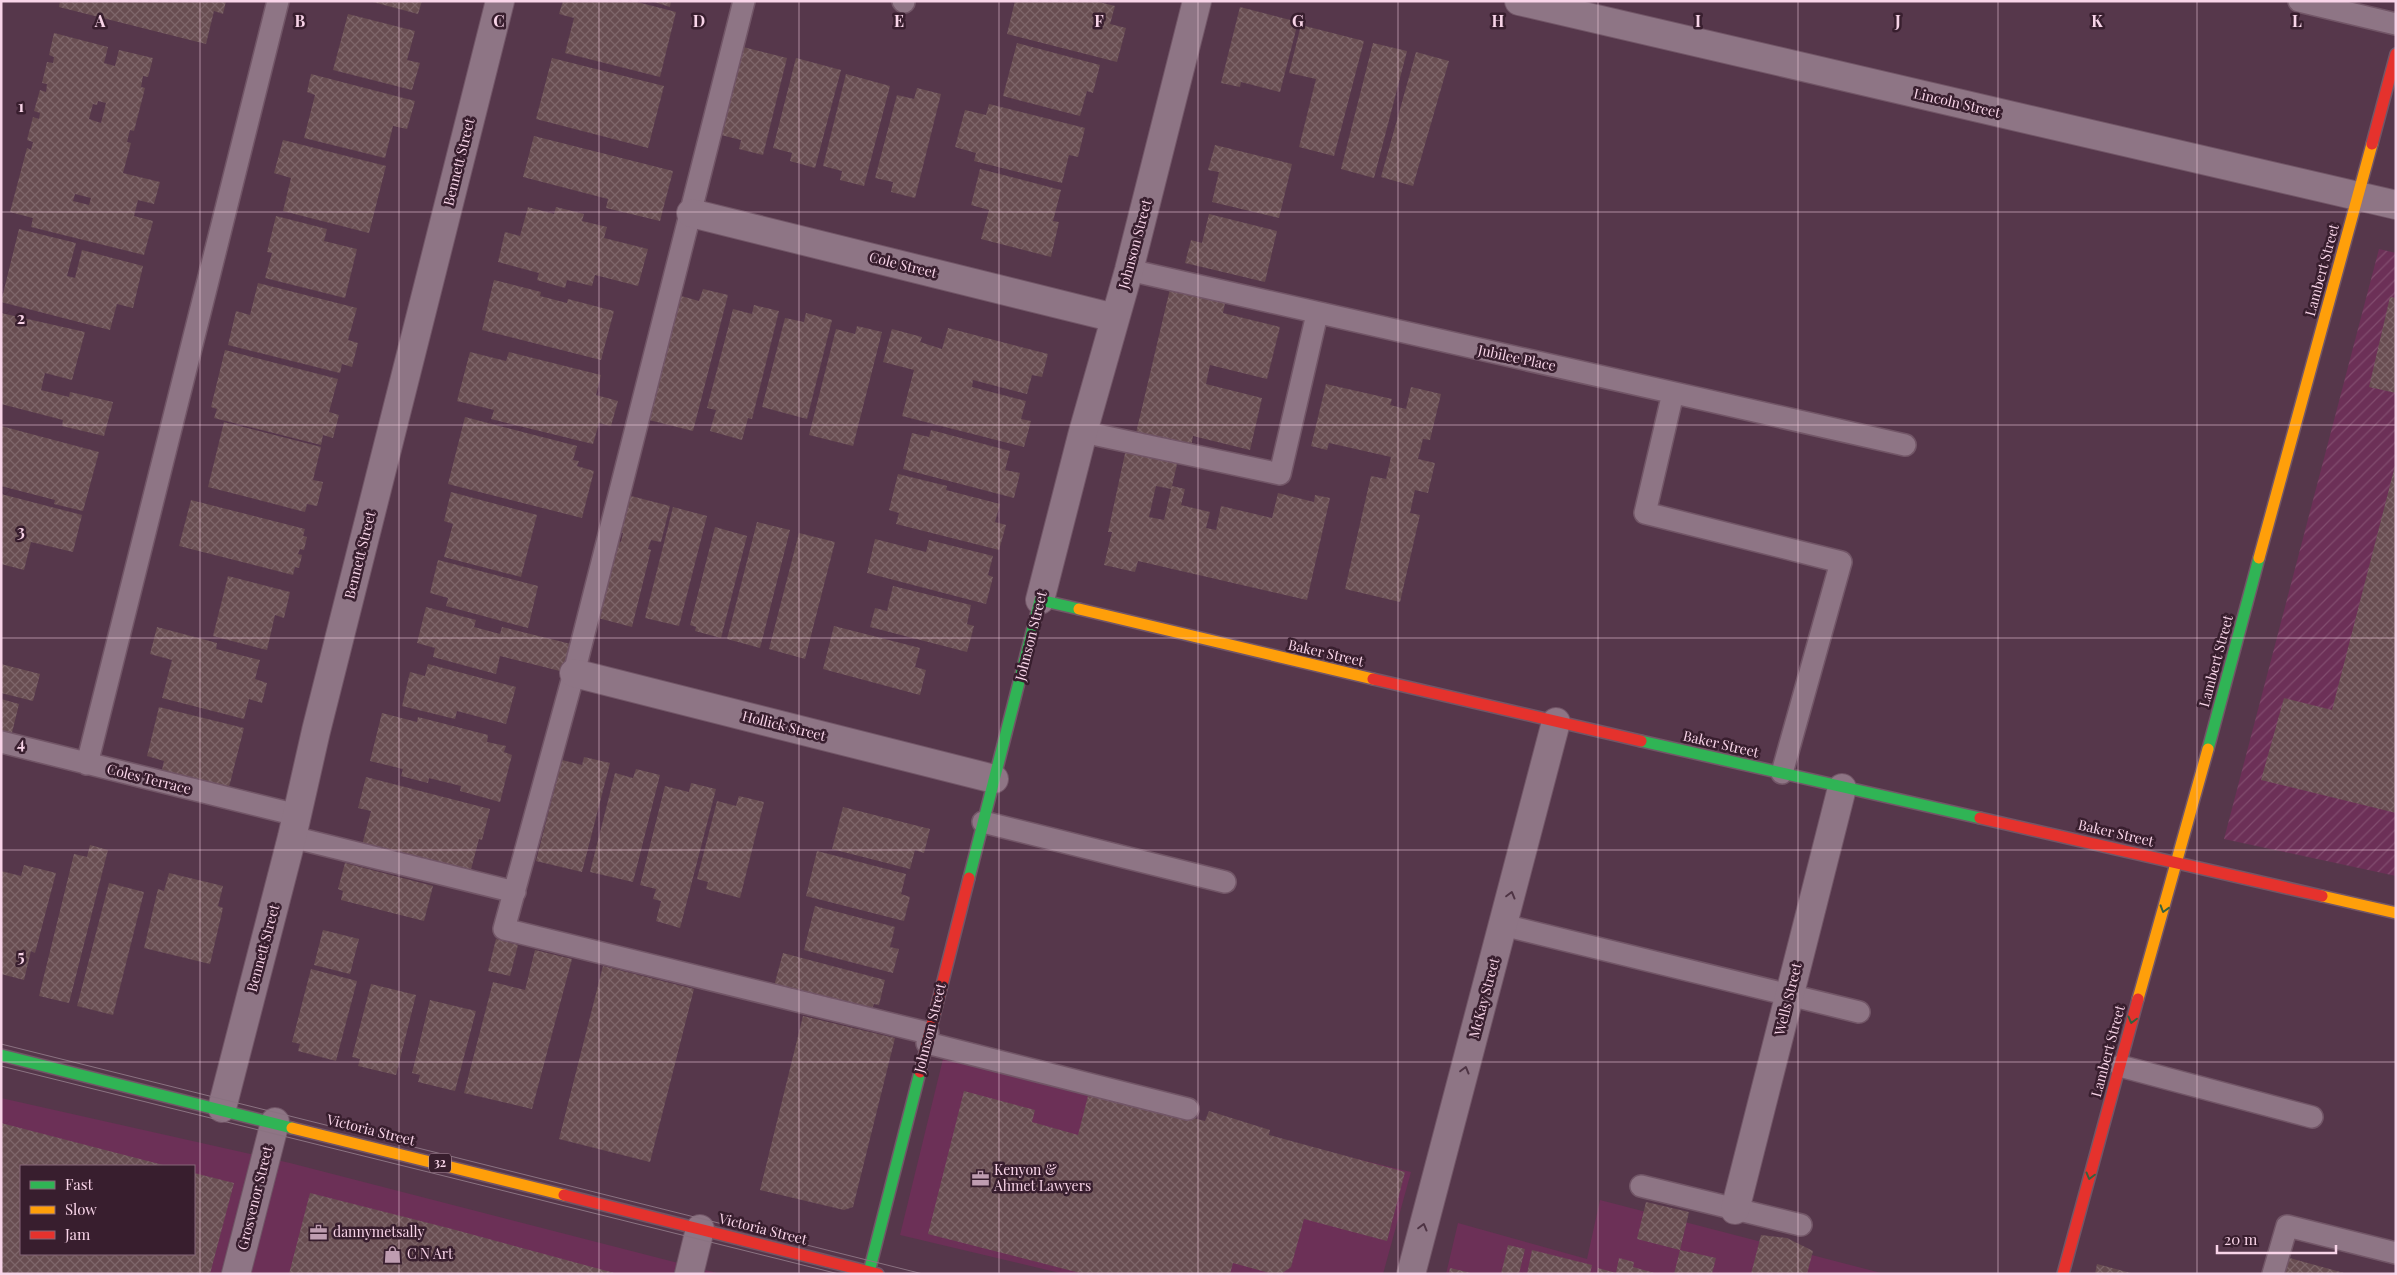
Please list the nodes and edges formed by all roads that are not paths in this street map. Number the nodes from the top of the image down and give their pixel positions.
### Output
1 (278, 1) edge
2 (500, 1) edge
3 (744, 1) edge
4 (1197, 1) edge
5 (1519, 1) edge
6 (2299, 1) edge
7 (2396, 24) edge
8 (2396, 54) edge
9 (2358, 196) junction
10 (2396, 204) edge
11 (691, 213) junction
12 (1128, 270) junction
13 (1317, 314) junction
14 (1115, 318) junction
15 (1673, 393) junction
16 (1083, 432) junction
17 (1905, 446) dead end
18 (1040, 600) junction
19 (574, 673) junction
20 (1556, 722) junction
21 (1, 742) edge
22 (87, 764) junction
23 (1782, 773) junction
24 (994, 779) junction
25 (1842, 788) junction
26 (983, 822) junction
27 (294, 826) junction
28 (2177, 862) junction
29 (1225, 882) dead end
30 (515, 892) junction
31 (2396, 913) edge
32 (1503, 925) junction
33 (1788, 995) junction
34 (1859, 1012) dead end
35 (928, 1038) junction
36 (1, 1054) edge
37 (2120, 1066) junction
38 (222, 1108) junction
39 (1188, 1109) dead end
40 (2312, 1117) dead end
41 (274, 1122) junction
42 (1641, 1186) dead end
43 (1735, 1210) junction
44 (1801, 1225) dead end
45 (700, 1229) junction
46 (2396, 1253) edge
47 (874, 1273) edge
48 (236, 1274) edge
49 (689, 1274) edge
50 (1411, 1274) edge
51 (2063, 1274) edge
52 (2274, 1274) edge

1 - 22 lane
2 - 27 street, Bennett Street
3 - 11 lane
4 - 12 street, Johnson Street
5 - 9 street, Lincoln Street
6 - 7 lane
8 - 9 street, Lambert Street
9 - 10 street, Lincoln Street
9 - 28 street, Lambert Street
11 - 14 street, Cole Street
11 - 19 lane
12 - 13 lane, Jubilee Place
12 - 14 street, Johnson Street
13 - 15 lane, Jubilee Place
13 - 16 lane
14 - 16 street, Johnson Street
15 - 17 lane, Jubilee Place
15 - 23 lane
16 - 18 street, Johnson Street
18 - 20 street, Baker Street
18 - 24 street, Johnson Street
19 - 24 street, Hollick Street
19 - 30 lane
20 - 23 street, Baker Street
32 -> 20 street, McKay Street
21 - 22 lane, Coles Terrace
22 - 27 lane, Coles Terrace
23 - 25 street, Baker Street
24 - 26 street, Johnson Street
25 - 28 street, Baker Street
25 - 33 street, Wells Street
26 - 29 lane
26 - 35 street, Johnson Street
27 - 30 lane, Coles Terrace
27 - 38 street, Bennett Street
28 - 31 street, Baker Street
28 -> 37 street, Lambert Street
30 - 35 lane
32 - 33 lane
50 -> 32 street, McKay Street
33 - 34 lane
33 - 43 street, Wells Street
35 - 39 lane
35 - 47 street, Johnson Street
36 - 38 street, Victoria Street / 32
37 - 40 lane
37 -> 51 street, Lambert Street
38 - 41 street, Victoria Street / 32
41 - 45 street, Victoria Street / 32
41 - 48 street, Grosvenor Street
42 - 43 lane
43 - 44 lane
45 - 47 street, Victoria Street / 32
45 - 49 street
46 - 52 lane

